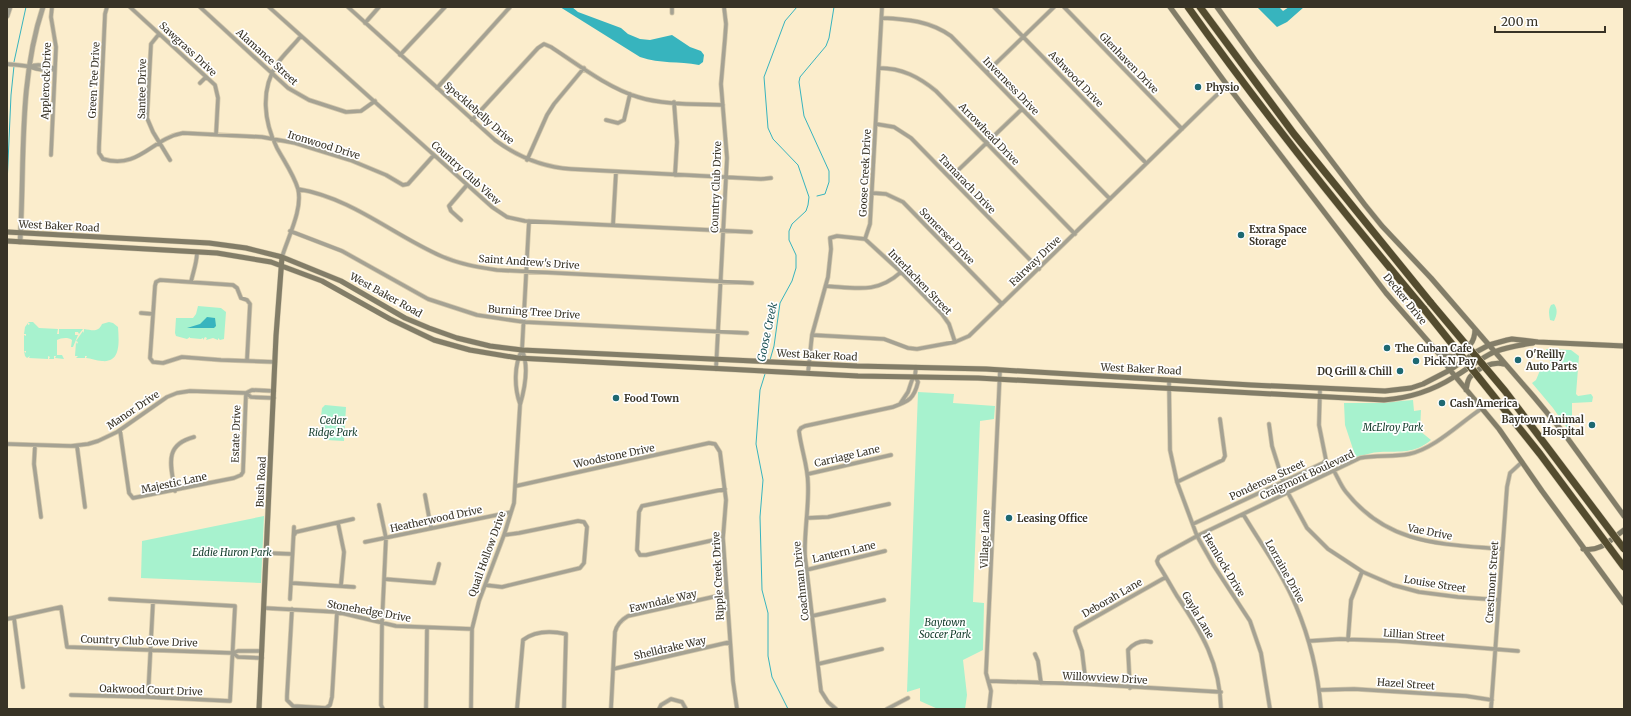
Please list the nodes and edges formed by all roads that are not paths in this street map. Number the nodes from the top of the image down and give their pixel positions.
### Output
1 (10, 7) edge
2 (43, 7) edge
3 (52, 7) edge
4 (107, 7) edge
5 (130, 7) edge
6 (200, 7) edge
7 (269, 7) edge
8 (348, 7) edge
9 (379, 7) edge
10 (444, 7) edge
11 (510, 7) edge
12 (672, 7) edge
13 (724, 7) edge
14 (882, 7) edge
15 (994, 7) edge
16 (1054, 7) edge
17 (1064, 7) edge
18 (1170, 7) edge
19 (1188, 7) edge
20 (1200, 7) edge
21 (1217, 7) edge
22 (672, 14) dead end
23 (7, 16) edge
24 (882, 18) junction
25 (365, 22) junction
26 (159, 34) junction
27 (301, 36) junction
28 (1023, 36) junction
29 (400, 55) junction
30 (8, 64) edge
31 (30, 67) junction
32 (584, 68) junction
33 (879, 68) junction
34 (55, 69) junction
35 (987, 72) junction
36 (272, 73) junction
37 (206, 77) junction
38 (200, 83) dead end
39 (1227, 85) junction
40 (437, 88) junction
41 (630, 94) junction
42 (374, 101) junction
43 (674, 102) junction
44 (723, 105) junction
45 (1022, 109) junction
46 (472, 120) junction
47 (606, 120) dead end
48 (876, 124) junction
49 (1182, 129) junction
50 (216, 135) junction
51 (272, 138) junction
52 (986, 143) junction
53 (160, 144) junction
54 (51, 155) dead end
55 (434, 155) junction
56 (170, 160) dead end
57 (527, 160) junction
58 (1146, 163) junction
59 (616, 172) junction
60 (675, 175) junction
61 (726, 178) junction
62 (771, 178) dead end
63 (950, 178) junction
64 (467, 185) junction
65 (298, 189) junction
66 (873, 193) junction
67 (1110, 199) junction
68 (462, 220) dead end
69 (529, 221) junction
70 (613, 225) junction
71 (290, 231) junction
72 (723, 231) junction
73 (7, 232) edge
74 (752, 232) dead end
75 (21, 233) junction
76 (1075, 234) junction
77 (113, 238) junction
78 (865, 239) junction
79 (7, 241) edge
80 (20, 242) junction
81 (198, 243) junction
82 (112, 247) junction
83 (198, 252) junction
84 (282, 257) junction
85 (281, 266) junction
86 (1039, 269) junction
87 (526, 271) junction
88 (901, 272) junction
89 (720, 281) junction
90 (191, 282) junction
91 (752, 282) dead end
92 (826, 286) junction
93 (366, 295) junction
94 (362, 303) junction
95 (1002, 304) junction
96 (141, 314) dead end
97 (153, 314) junction
98 (524, 322) junction
99 (1475, 329) junction
100 (438, 331) junction
101 (718, 331) junction
102 (747, 332) dead end
103 (812, 335) junction
104 (434, 340) junction
105 (955, 342) junction
106 (1538, 342) junction
107 (1489, 345) junction
108 (1624, 346) edge
109 (522, 350) junction
110 (1495, 352) junction
111 (596, 354) junction
112 (1440, 355) junction
113 (518, 358) junction
114 (526, 358) junction
115 (716, 359) junction
116 (247, 360) junction
117 (275, 362) junction
118 (596, 362) junction
119 (808, 364) junction
120 (1505, 364) junction
121 (916, 367) junction
122 (716, 369) junction
123 (1000, 370) junction
124 (1450, 370) junction
125 (808, 373) junction
126 (1082, 375) junction
127 (915, 376) junction
128 (1455, 377) junction
129 (1000, 380) junction
130 (1169, 380) junction
131 (1081, 384) junction
132 (1251, 385) junction
133 (1169, 389) junction
134 (1320, 389) junction
135 (1466, 390) junction
136 (274, 391) junction
137 (1363, 391) junction
138 (246, 393) junction
139 (1251, 393) junction
140 (1319, 397) junction
141 (274, 398) junction
142 (1363, 399) junction
143 (900, 404) junction
144 (520, 405) junction
145 (1481, 409) junction
146 (1220, 419) dead end
147 (1269, 424) dead end
148 (120, 430) junction
149 (194, 437) dead end
150 (7, 444) edge
151 (715, 444) joint
152 (35, 445) junction
153 (77, 446) junction
154 (891, 455) dead end
155 (1522, 462) junction
156 (1334, 471) junction
157 (808, 474) junction
158 (241, 475) joint
159 (1282, 481) junction
160 (1177, 482) junction
161 (516, 486) junction
162 (725, 489) junction
163 (175, 491) junction
164 (1288, 493) junction
165 (425, 495) dead end
166 (888, 504) dead end
167 (379, 505) dead end
168 (85, 507) dead end
169 (511, 512) junction
170 (1243, 514) junction
171 (1624, 516) edge
172 (41, 517) dead end
173 (807, 518) junction
174 (353, 519) dead end
175 (338, 523) junction
176 (1192, 524) junction
177 (294, 527) dead end
178 (431, 528) junction
179 (1624, 530) edge
180 (504, 535) junction
181 (293, 536) junction
182 (1197, 536) junction
183 (386, 538) junction
184 (723, 538) junction
185 (365, 542) dead end
186 (1502, 549) junction
187 (1583, 549) junction
188 (1624, 549) edge
189 (885, 551) dead end
190 (266, 553) junction
191 (292, 554) junction
192 (439, 564) dead end
193 (1624, 567) edge
194 (806, 570) junction
195 (1362, 572) junction
196 (1166, 577) junction
197 (384, 579) junction
198 (292, 583) junction
199 (341, 585) junction
200 (485, 585) junction
201 (354, 587) dead end
202 (726, 594) junction
203 (110, 599) dead end
204 (290, 599) dead end
205 (884, 600) dead end
206 (1499, 600) junction
207 (153, 602) junction
208 (1624, 604) edge
209 (264, 608) junction
210 (292, 609) junction
211 (337, 612) junction
212 (812, 616) junction
213 (14, 618) junction
214 (7, 620) edge
215 (382, 623) junction
216 (427, 628) junction
217 (472, 629) junction
218 (1348, 640) junction
219 (1310, 641) junction
220 (730, 642) junction
221 (1151, 642) dead end
222 (882, 649) dead end
223 (150, 650) junction
224 (1496, 650) junction
225 (262, 651) junction
226 (1518, 651) dead end
227 (233, 653) junction
228 (1035, 654) dead end
229 (262, 658) junction
230 (818, 664) junction
231 (613, 669) junction
232 (989, 681) junction
233 (1041, 683) junction
234 (1086, 684) junction
235 (23, 687) dead end
236 (1130, 688) junction
237 (1319, 690) junction
238 (1221, 692) junction
239 (71, 695) dead end
240 (148, 697) junction
241 (908, 698) dead end
242 (1492, 700) junction
243 (259, 709) edge
244 (383, 709) edge
245 (426, 709) edge
246 (471, 709) edge
247 (517, 709) edge
248 (564, 709) edge
249 (611, 709) edge
250 (659, 709) edge
251 (686, 709) edge
252 (737, 709) edge
253 (836, 709) edge
254 (887, 709) edge
255 (989, 709) edge
256 (1221, 709) edge
257 (1270, 709) edge
258 (1321, 709) edge
259 (1491, 709) edge

1 - 23 street
2 - 31 street
3 - 34 street, Applerock Drive
4 - 53 street, Green Tee Drive
5 - 26 street, Sawgrass Drive
6 - 36 street, Alamance Street
7 - 27 street, Country Club View
8 - 25 street, Specklebelly Drive
9 - 25 street
10 - 29 street
11 - 40 street
12 - 22 street
13 - 44 street, Country Club Drive
14 - 24 street, Goose Creek Drive
15 - 28 street, Ashwood Drive
16 - 28 street
17 - 49 street, Glenhaven Drive
18 - 39 main road, Decker Drive
19 - 193 highway, Decker Drive, bridge
20 - 188 highway, Decker Drive, bridge
21 - 99 main road
24 - 33 street, Goose Creek Drive
24 - 35 street, Inverness Drive
25 - 29 street, Specklebelly Drive
26 - 37 street, Sawgrass Drive
26 - 53 street, Santee Drive
27 - 36 street
27 - 42 street, Country Club View
28 - 35 street
28 - 58 street, Ashwood Drive
29 - 40 street, Specklebelly Drive
30 - 31 street
31 - 34 street
31 - 75 street
32 - 41 street
32 - 46 street
32 - 57 street
33 - 48 street, Goose Creek Drive
33 - 52 street, Arrowhead Drive
34 - 54 street, Applerock Drive
35 - 45 street, Inverness Drive
36 - 42 street, Alamance Street
36 - 51 street
37 - 38 street
37 - 50 street, Sawgrass Drive
39 - 49 street, Fairway Drive
39 - 112 main road, Decker Drive
40 - 46 street, Specklebelly Drive
41 - 43 street
41 - 47 street
42 - 55 street, Country Club View
43 - 44 street
43 - 60 street
44 - 61 street, Country Club Drive
45 - 52 street
45 - 67 street, Inverness Drive
46 - 57 street, Specklebelly Drive
48 - 63 street, Tamarach Drive
48 - 66 street, Goose Creek Drive
49 - 58 street, Fairway Drive
50 - 51 street, Ironwood Drive
50 - 53 street, Ironwood Drive
51 - 55 street, Ironwood Drive
51 - 65 street
52 - 63 street
52 - 76 street, Arrowhead Drive
53 - 56 street, Santee Drive
55 - 64 street, Country Club View
57 - 59 street, Specklebelly Drive
58 - 67 street, Fairway Drive
59 - 60 street, Specklebelly Drive
59 - 70 street
60 - 61 street, Specklebelly Drive
61 - 62 street, Specklebelly Drive
61 - 72 street, Country Club Drive
63 - 86 street, Tamarach Drive
64 - 68 street
64 - 69 street, Country Club View
65 - 71 street
65 - 87 street, Saint Andrew's Drive
66 - 78 street, Goose Creek Drive
66 - 95 street, Somerset Drive
67 - 76 street, Fairway Drive
69 - 70 street, Country Club View
69 - 87 street
70 - 72 street, Country Club View
71 - 84 street
71 - 98 street, Burning Tree Drive
72 - 74 street, Country Club View
72 - 89 street, Country Club Drive
73 - 75 main road, West Baker Road
75 - 77 main road, West Baker Road
75 - 80 street
76 - 86 street, Fairway Drive
77 - 81 main road, West Baker Road
77 - 82 main road
78 - 88 street, Interlachen Street
78 - 92 street
79 - 80 main road, West Baker Road
80 - 82 main road, West Baker Road
81 - 83 main road
81 - 84 main road, West Baker Road
82 - 83 main road, West Baker Road
83 - 85 main road, West Baker Road
83 - 90 street
84 - 85 main road, Bush Road
84 - 93 main road, West Baker Road
85 - 94 main road, West Baker Road
85 - 117 main road, Bush Road
86 - 95 street, Fairway Drive
87 - 89 street, Saint Andrew's Drive
87 - 98 street
88 - 92 street
88 - 105 street, Interlachen Street
89 - 91 street, Saint Andrew's Drive
89 - 101 street, Country Club Drive
90 - 97 street
90 - 116 street
92 - 103 street
93 - 94 main road
93 - 100 main road, West Baker Road
94 - 104 main road, West Baker Road
95 - 105 street, Fairway Drive
96 - 97 street
97 - 116 street
98 - 101 street, Burning Tree Drive
98 - 109 street
99 - 107 main road
99 - 112 main road
100 - 104 main road
100 - 109 main road, West Baker Road
101 - 102 street, Burning Tree Drive
101 - 115 street, Country Club Drive
103 - 105 street, Fairway Drive
103 - 119 street
104 - 113 main road, West Baker Road
106 - 107 main road, West Baker Road
106 - 108 main road, West Baker Road
106 - 110 main road, West Baker Road
107 - 110 main road
107 - 124 main road, West Baker Road
109 - 111 main road, West Baker Road
109 - 113 street, Quail Hollow Drive
109 - 114 street
110 - 120 main road
110 - 128 main road, West Baker Road
111 - 115 main road, West Baker Road
111 - 118 main road
112 - 124 main road, Decker Drive
113 - 114 main road, West Baker Road
113 - 144 street, Quail Hollow Drive
114 - 118 main road, West Baker Road
114 - 144 street, Quail Hollow Drive
115 - 119 main road, West Baker Road
115 - 122 street, Country Club Drive
116 - 117 street
117 - 136 main road, Bush Road
118 - 122 main road, West Baker Road
119 - 121 main road, West Baker Road
119 - 125 street
120 - 135 main road
120 - 171 main road
121 - 123 main road, West Baker Road
121 - 127 street, Coachman Drive
122 - 125 main road, West Baker Road
123 - 126 main road, West Baker Road
123 - 129 street, Village Lane
124 - 128 main road, Decker Drive
124 - 137 main road, West Baker Road
125 - 127 main road, West Baker Road
126 - 130 main road, West Baker Road
126 - 131 main road
127 - 129 main road, West Baker Road
127 - 143 street, Coachman Drive
127 - 143 street, Coachman Drive
128 - 135 main road, Decker Drive
128 - 142 main road, West Baker Road
129 - 131 main road, West Baker Road
129 - 232 street, Village Lane
130 - 132 main road, West Baker Road
130 - 133 street, Hemlock Drive
131 - 133 main road, West Baker Road
132 - 134 main road, West Baker Road
132 - 139 main road
133 - 139 main road, West Baker Road
133 - 160 street, Hemlock Drive
134 - 137 main road, West Baker Road
134 - 140 street, Ponderosa Street
135 - 145 main road, Decker Drive
136 - 138 street, Manor Drive
136 - 141 main road, Bush Road
137 - 142 main road
138 - 141 street, Manor Drive
138 - 148 street, Manor Drive
138 - 158 street, Estate Drive
139 - 140 main road, West Baker Road
140 - 142 main road, West Baker Road
140 - 159 street, Ponderosa Street
141 - 190 main road, Bush Road
143 - 157 street, Coachman Drive
144 - 161 street, Quail Hollow Drive
145 - 155 main road, Decker Drive
145 - 156 street, Craigmont Boulevard
146 - 160 street
147 - 159 street
148 - 153 street, Manor Drive
148 - 163 street, Majestic Lane
149 - 163 street
150 - 152 street, Manor Drive
151 - 161 street, Woodstone Drive
151 - 162 street, Ripple Creek Drive
152 - 153 street, Manor Drive
152 - 172 street
153 - 168 street
154 - 157 street, Carriage Lane
155 - 186 street, Crestmont Street
155 - 187 main road, Decker Drive
156 - 164 street, Craigmont Boulevard
156 - 186 street, Vae Drive
157 - 173 street, Coachman Drive
158 - 163 street, Majestic Lane
159 - 176 street, Ponderosa Street
160 - 176 street, Hemlock Drive
161 - 169 street, Quail Hollow Drive
162 - 184 street, Ripple Creek Drive
162 - 184 street
164 - 170 street, Craigmont Boulevard
164 - 195 street, Louise Street
165 - 178 street
166 - 173 street
167 - 183 street
169 - 178 street, Heatherwood Drive
169 - 180 street, Quail Hollow Drive
170 - 182 street, Craigmont Boulevard
170 - 219 street, Lorraine Drive
173 - 194 street, Coachman Drive
174 - 175 street
175 - 181 street
175 - 199 street
176 - 182 street, Hemlock Drive
177 - 181 street
178 - 183 street, Heatherwood Drive
179 - 187 main road
180 - 200 street, Quail Hollow Drive
180 - 200 street
181 - 191 street
182 - 196 street, Craigmont Boulevard
182 - 257 street, Hemlock Drive
183 - 185 street, Heatherwood Drive
183 - 197 street
184 - 202 street, Ripple Creek Drive
186 - 206 street, Crestmont Street
187 - 208 main road, Decker Drive
189 - 194 street, Lantern Lane
190 - 191 street
190 - 209 main road, Bush Road
191 - 198 street
192 - 197 street
194 - 212 street, Coachman Drive
195 - 206 street, Louise Street
195 - 218 street
196 - 234 street, Deborah Lane
196 - 238 street, Gayla Lane
197 - 215 street
198 - 199 street
198 - 204 street
199 - 201 street
200 - 217 street, Quail Hollow Drive
202 - 220 street, Ripple Creek Drive
202 - 231 street, Fawndale Way
203 - 207 street
205 - 212 street
206 - 224 street, Crestmont Street
207 - 223 street
207 - 227 street
209 - 210 street, Stonehedge Drive
209 - 225 main road, Bush Road
210 - 211 street, Stonehedge Drive
210 - 211 street
211 - 215 street, Stonehedge Drive
212 - 230 street, Coachman Drive
213 - 214 street, Country Club Cove Drive
213 - 223 street, Country Club Cove Drive
213 - 235 street
215 - 216 street, Stonehedge Drive
215 - 244 street
216 - 217 street, Stonehedge Drive
216 - 245 street
217 - 246 street, Quail Hollow Drive
218 - 219 street, Lillian Street
218 - 224 street, Lillian Street
219 - 237 street, Lorraine Drive
220 - 231 street, Shelldrake Way
220 - 252 street, Ripple Creek Drive
221 - 236 street
222 - 230 street
223 - 227 street, Country Club Cove Drive
223 - 240 street
224 - 226 street, Lillian Street
224 - 242 street, Crestmont Street
225 - 227 street, Country Club Cove Drive
225 - 229 main road, Bush Road
227 - 229 street, Country Club Cove Drive
227 - 240 street, Oakwood Court Drive
228 - 233 street
229 - 243 main road, Bush Road
230 - 253 street, Coachman Drive
231 - 249 street, Fawndale Way
232 - 233 street, Willowview Drive
232 - 255 street, Village Lane
233 - 234 street, Willowview Drive
234 - 236 street, Willowview Drive
236 - 238 street, Willowview Drive
237 - 242 street, Hazel Street
237 - 258 street, Lorraine Drive
238 - 256 street, Gayla Lane
239 - 240 street, Oakwood Court Drive
241 - 254 street
242 - 259 street, Crestmont Street
247 - 248 street
250 - 251 street

